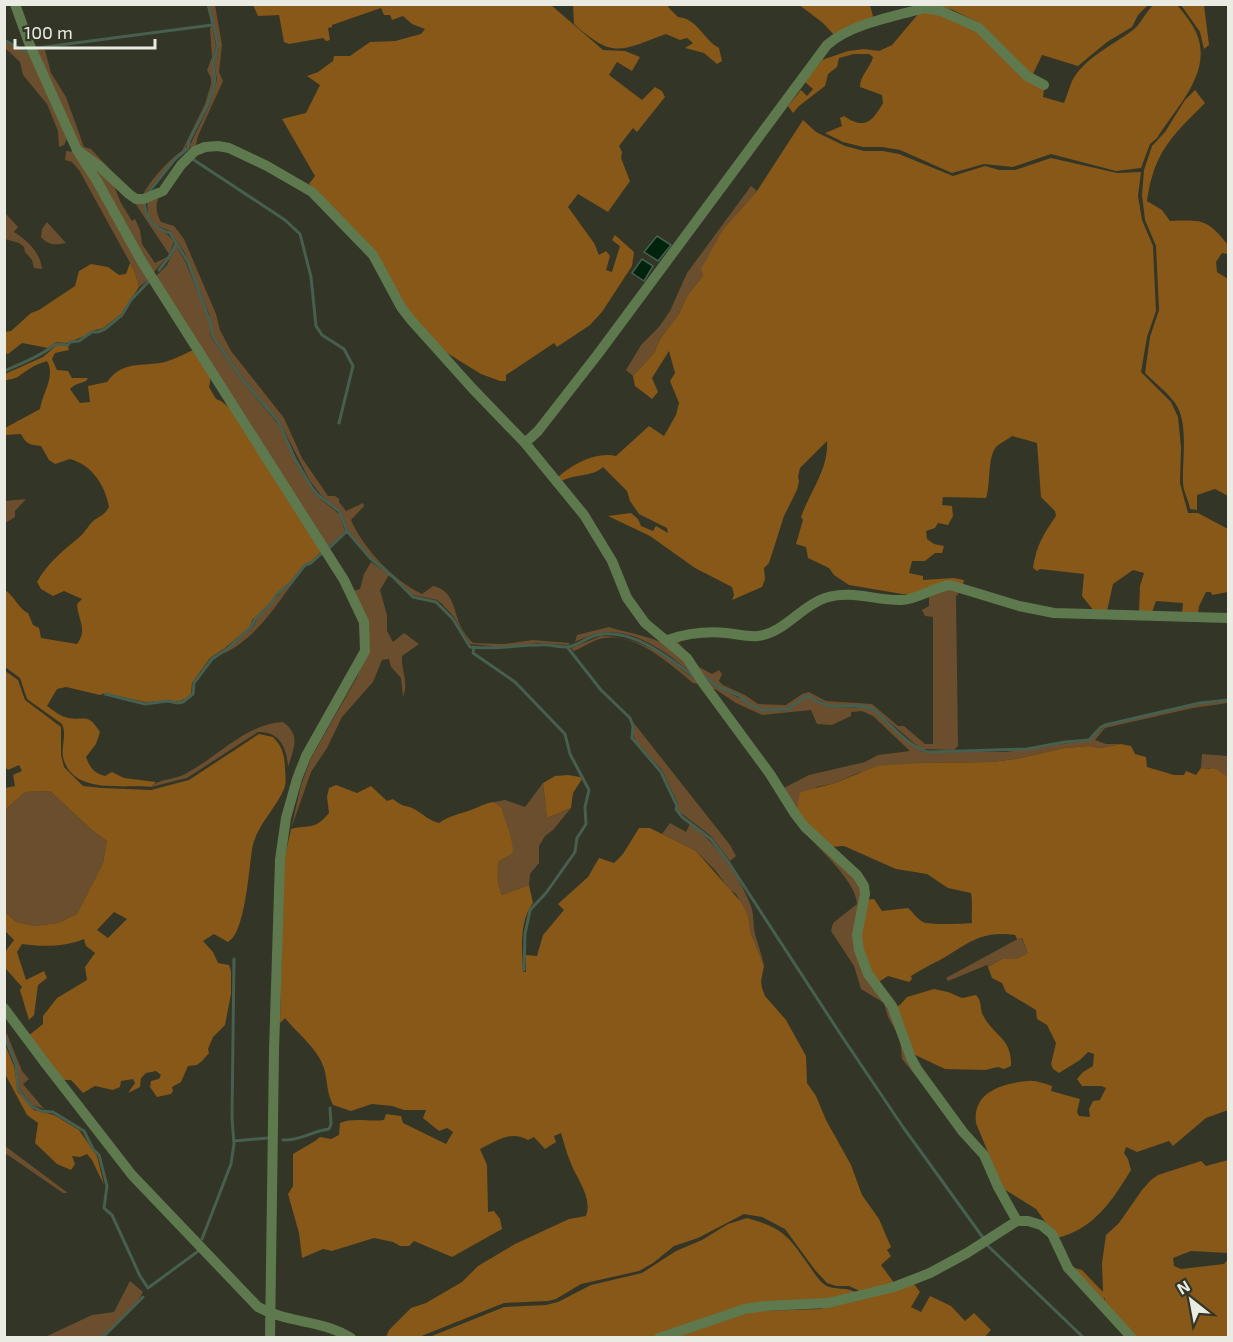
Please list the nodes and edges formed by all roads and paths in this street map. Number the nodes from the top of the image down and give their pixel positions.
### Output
1 (15, 4) edge
2 (927, 6) edge
3 (1044, 85) dead end
4 (77, 150) junction
5 (525, 442) junction
6 (1228, 618) edge
7 (668, 640) junction
8 (4, 1008) edge
9 (1017, 1221) junction
10 (271, 1314) junction
11 (270, 1338) edge
12 (351, 1338) edge
13 (659, 1338) edge
14 (1132, 1338) edge

1 - 4 street
2 - 3 street
2 - 5 street
4 - 5 street
4 - 10 street
5 - 7 street
6 - 7 street
7 - 9 street
8 - 10 street
9 - 13 street
9 - 14 street
10 - 11 street
10 - 12 street

